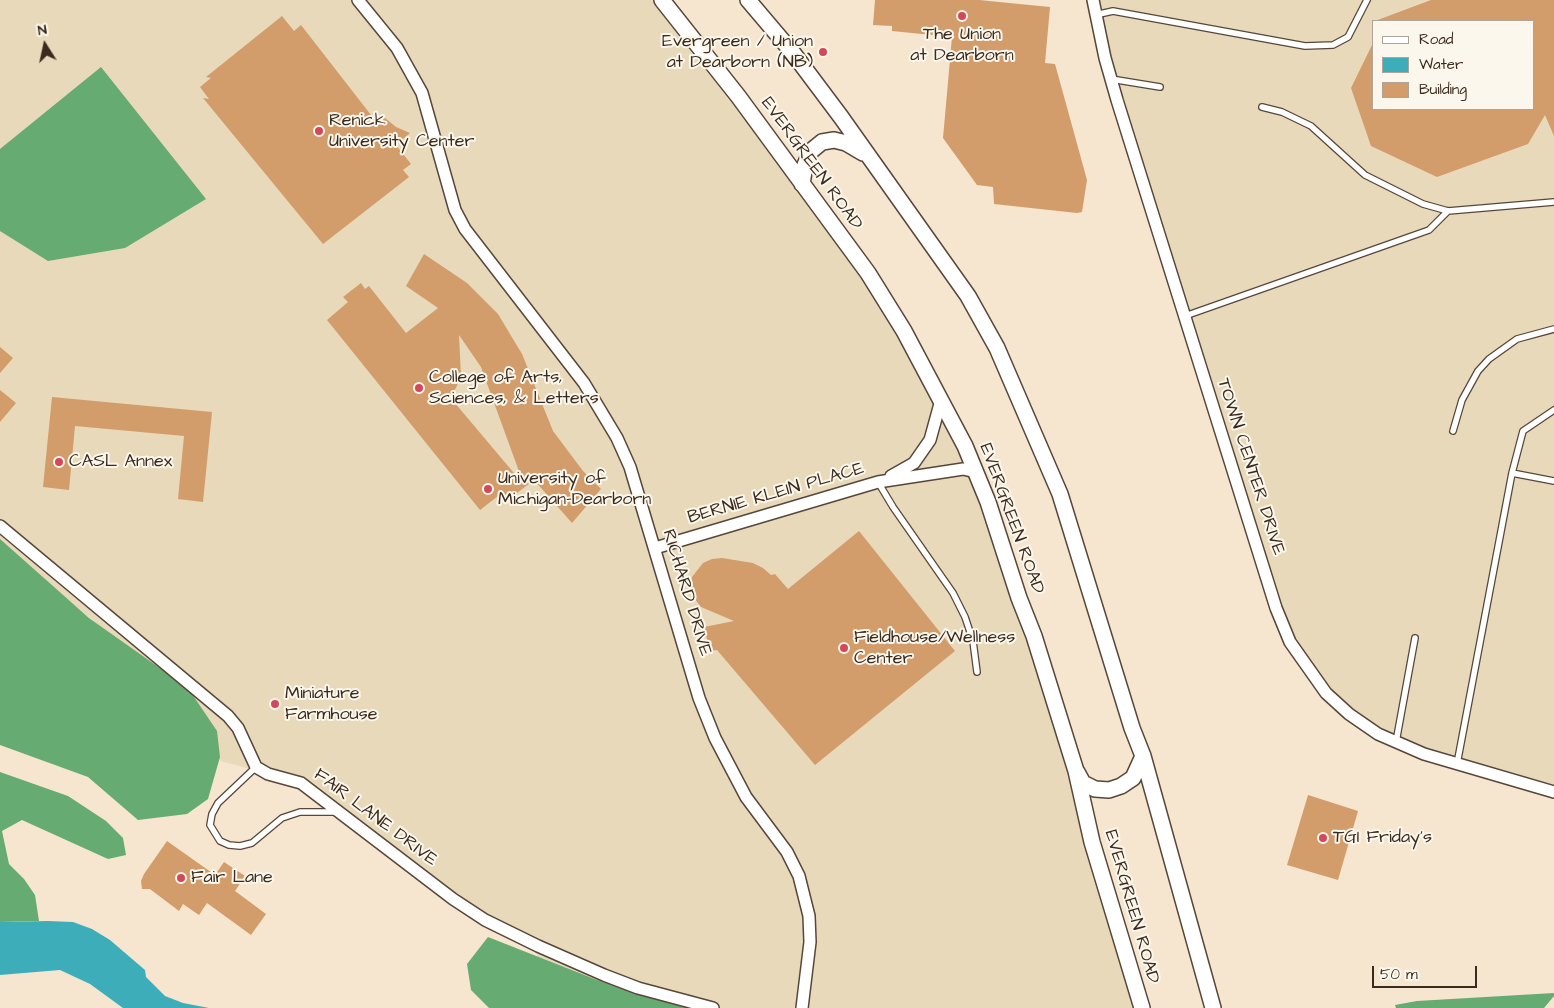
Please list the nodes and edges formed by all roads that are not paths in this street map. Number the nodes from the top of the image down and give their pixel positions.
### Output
1 (358, 0) edge
2 (662, 0) edge
3 (748, 0) edge
4 (1093, 0) edge
5 (1367, 0) edge
6 (1095, 15) junction
7 (1111, 79) junction
8 (1160, 87) dead end
9 (1262, 107) dead end
10 (870, 158) junction
11 (802, 184) junction
12 (1554, 202) edge
13 (1448, 211) junction
14 (1185, 316) junction
15 (1554, 329) edge
16 (940, 400) junction
17 (1554, 410) edge
18 (1453, 431) dead end
19 (976, 472) junction
20 (1512, 473) junction
21 (1554, 481) edge
22 (878, 482) junction
23 (0, 526) edge
24 (655, 548) junction
25 (1415, 638) dead end
26 (977, 672) dead end
27 (1396, 742) junction
28 (1143, 756) junction
29 (1457, 764) junction
30 (256, 767) junction
31 (1076, 771) junction
32 (1554, 792) edge
33 (340, 812) junction
34 (713, 1008) edge
35 (802, 1008) edge
36 (1142, 1008) edge
37 (1213, 1008) edge

1 - 24 street, RICHARD DRIVE
2 - 11 street, EVERGREEN ROAD
3 - 10 street
4 - 6 street, TOWN CENTER DRIVE
5 - 6 lane
6 - 7 street, TOWN CENTER DRIVE
7 - 8 lane
7 - 14 street, TOWN CENTER DRIVE
9 - 13 lane
10 - 11 street
10 - 28 street
11 - 16 street, EVERGREEN ROAD
12 - 13 lane
13 - 14 lane
14 - 27 street, TOWN CENTER DRIVE
15 - 18 lane
16 - 19 street, EVERGREEN ROAD
16 - 22 street, BERNIE KLEIN PLACE
17 - 20 lane
19 - 22 street, BERNIE KLEIN PLACE
19 - 31 street, EVERGREEN ROAD
20 - 21 lane
20 - 29 lane
22 - 24 street, BERNIE KLEIN PLACE
22 - 26 lane
23 - 30 street
24 - 35 street, RICHARD DRIVE
25 - 27 lane
27 - 29 street, TOWN CENTER DRIVE
28 - 31 street
28 - 37 street
29 - 32 street, TOWN CENTER DRIVE
30 - 33 street, FAIR LANE DRIVE
30 - 33 lane
31 - 36 street, EVERGREEN ROAD
33 - 34 street, FAIR LANE DRIVE

